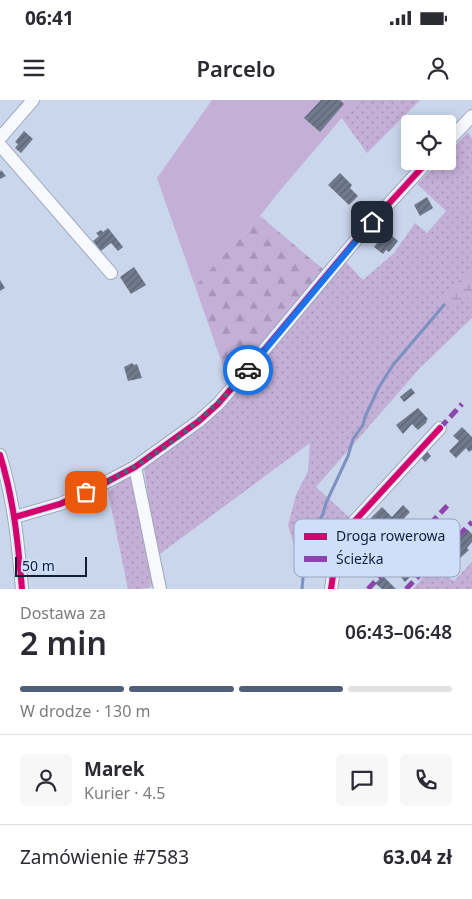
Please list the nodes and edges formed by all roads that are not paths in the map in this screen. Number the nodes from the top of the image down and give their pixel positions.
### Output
1 (33, 100) edge
2 (472, 116) edge
3 (456, 133) edge
4 (0, 138) edge
5 (0, 145) edge
6 (420, 170) edge
7 (111, 273) dead end
8 (440, 428) dead end
9 (0, 455) edge
10 (135, 467) junction
11 (15, 517) junction
12 (357, 519) edge
13 (22, 589) edge
14 (160, 589) edge

1 - 4 street
2 - 3 street
5 - 7 street
6 - 10 street
8 - 12 street
9 - 11 street
10 - 11 street
10 - 14 street
11 - 13 street

